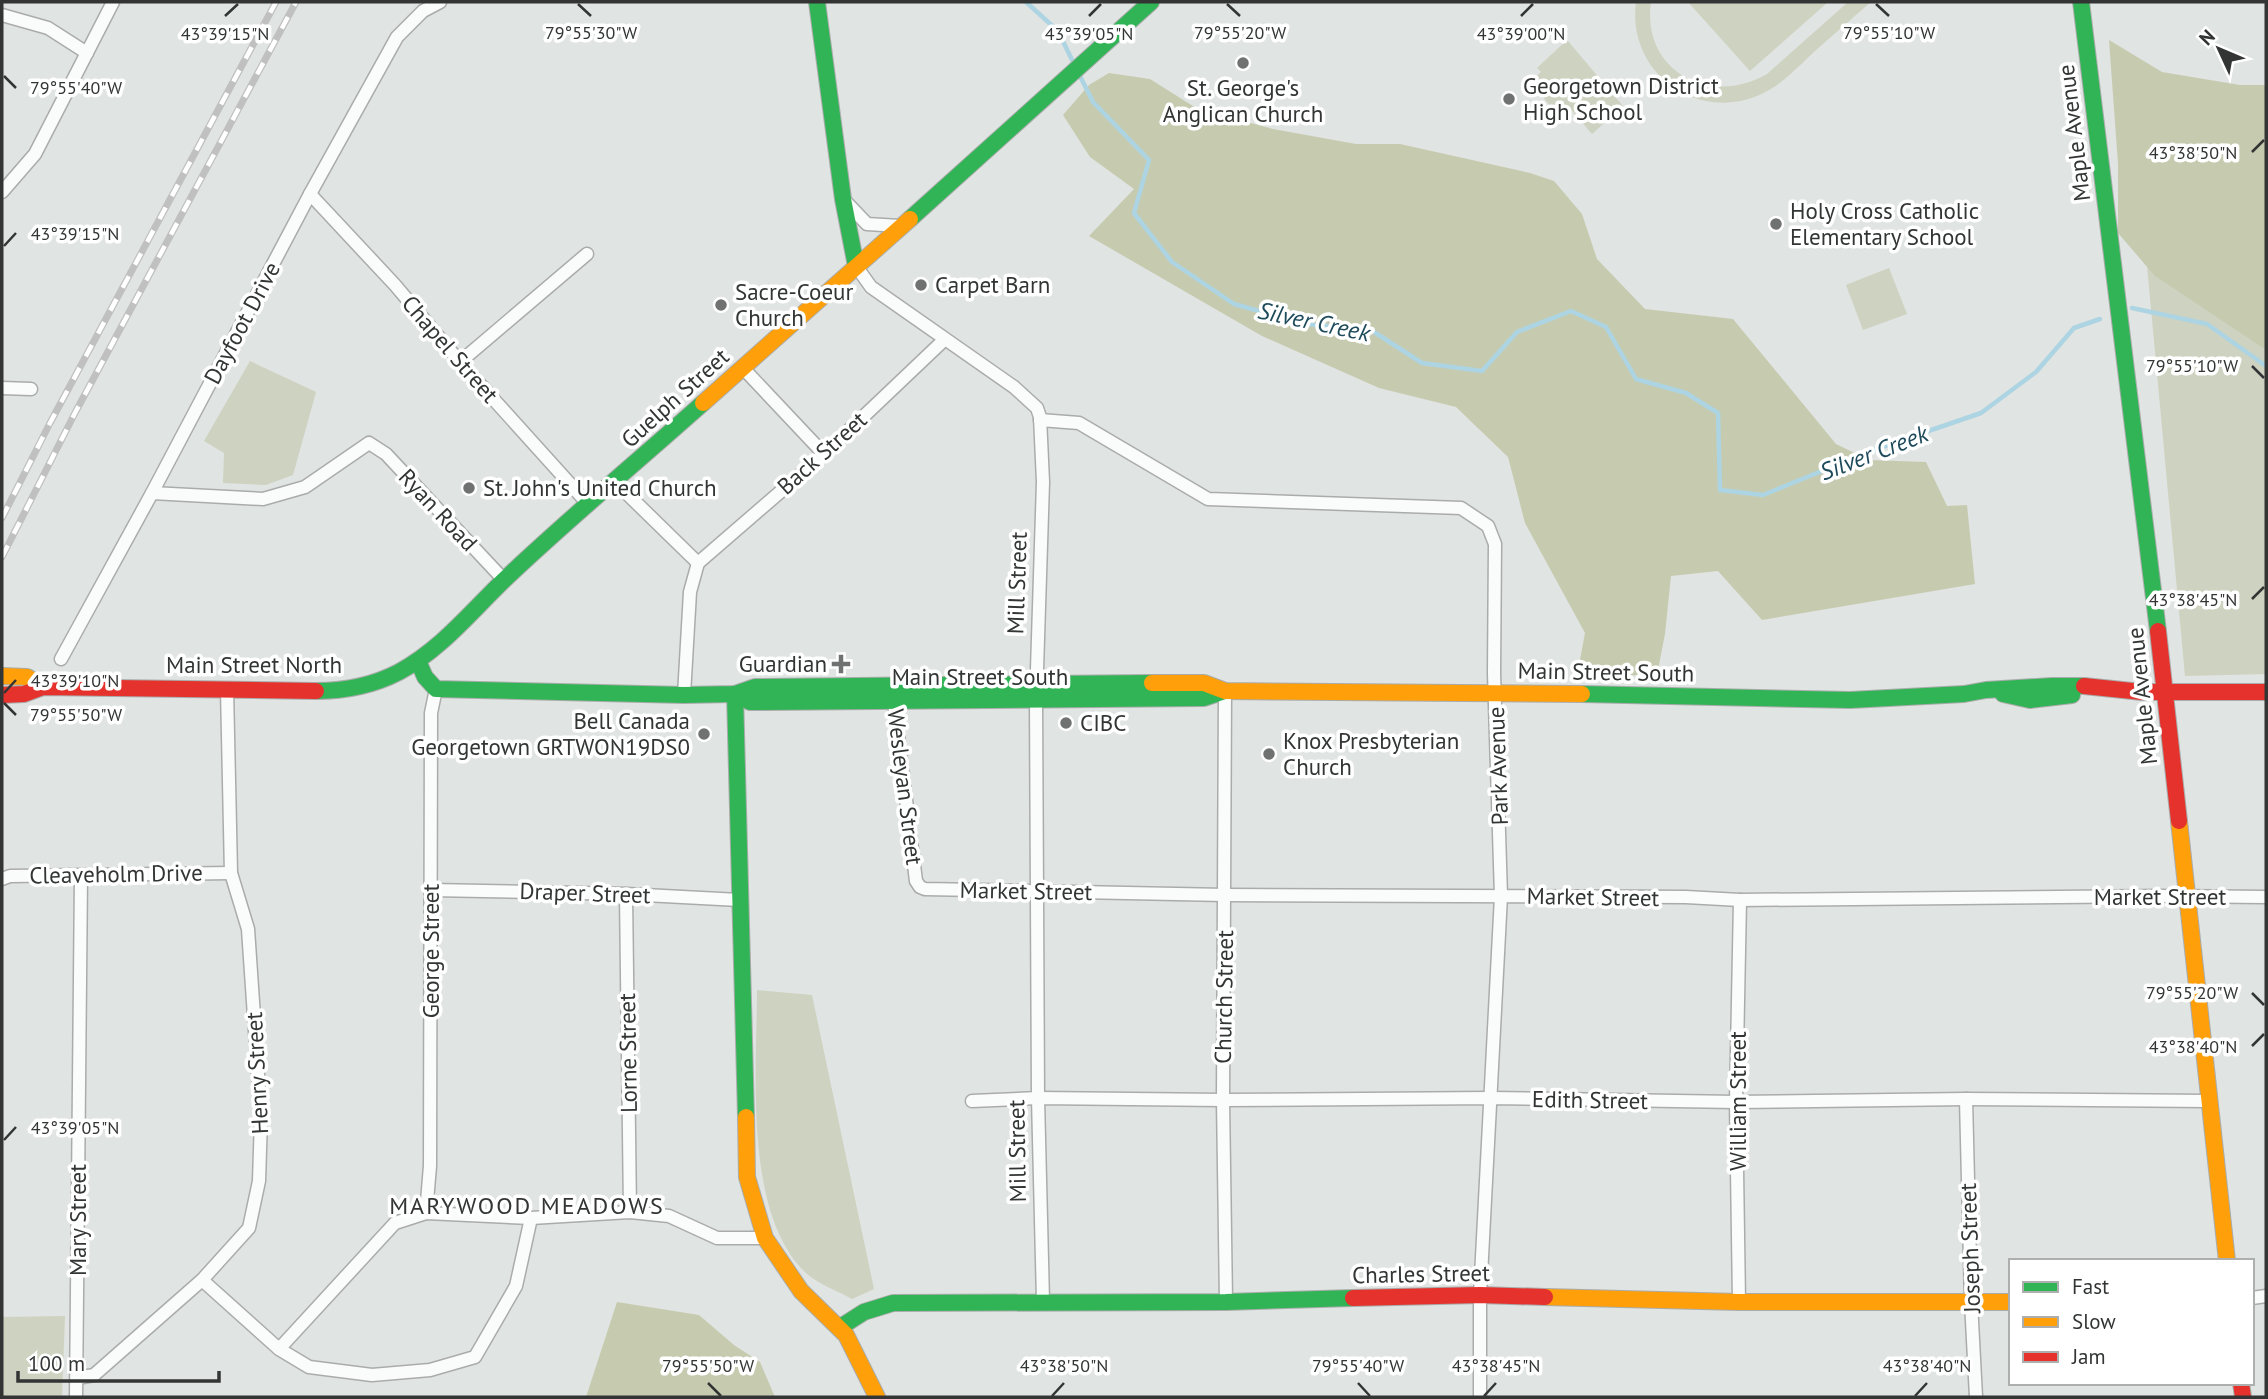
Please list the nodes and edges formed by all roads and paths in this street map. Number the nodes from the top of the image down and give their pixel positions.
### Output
1 (113, 2) edge
2 (440, 2) edge
3 (817, 2) edge
4 (1151, 2) edge
5 (2081, 2) edge
6 (2, 15) edge
7 (87, 53) junction
8 (2, 192) edge
9 (310, 194) junction
10 (844, 199) junction
11 (900, 226) junction
12 (587, 254) dead end
13 (856, 266) junction
14 (944, 340) junction
15 (460, 362) junction
16 (742, 367) junction
17 (2, 388) edge
18 (32, 389) dead end
19 (1040, 421) junction
20 (824, 454) junction
21 (615, 482) junction
22 (152, 493) junction
23 (589, 505) junction
24 (698, 563) junction
25 (504, 580) junction
26 (61, 659) dead end
27 (418, 661) junction
28 (2, 676) edge
29 (43, 687) junction
30 (227, 689) junction
31 (436, 689) junction
32 (1225, 691) junction
33 (893, 692) junction
34 (1495, 692) junction
35 (2164, 692) junction
36 (2266, 692) edge
37 (1036, 693) junction
38 (735, 694) junction
39 (2, 695) edge
40 (684, 695) junction
41 (231, 873) junction
42 (81, 875) junction
43 (2, 879) edge
44 (920, 887) joint
45 (431, 890) junction
46 (1038, 892) junction
47 (626, 894) junction
48 (1225, 895) junction
49 (1501, 896) junction
50 (2187, 896) junction
51 (2266, 897) edge
52 (739, 900) junction
53 (1740, 900) junction
54 (1038, 1098) junction
55 (1491, 1098) junction
56 (1966, 1099) junction
57 (1223, 1100) junction
58 (972, 1101) dead end
59 (2208, 1101) junction
60 (1736, 1102) junction
61 (630, 1212) junction
62 (426, 1213) junction
63 (531, 1218) junction
64 (765, 1238) junction
65 (2227, 1259) edge
66 (202, 1280) junction
67 (1480, 1295) junction
68 (1043, 1301) junction
69 (1971, 1301) junction
70 (1739, 1302) junction
71 (2009, 1302) edge
72 (1226, 1303) junction
73 (839, 1328) junction
74 (279, 1349) junction
75 (77, 1378) junction
76 (76, 1397) edge
77 (877, 1397) edge
78 (1480, 1397) edge
79 (1976, 1397) edge

1 - 7 street
2 - 9 street, Dayfoot Drive
3 - 10 main road
4 - 11 main road, Guelph Street
5 - 35 main road, Maple Avenue
6 - 7 street
7 - 8 street
9 - 15 street, Chapel Street
9 - 22 street, Dayfoot Drive
10 - 11 street
10 - 13 main road
11 - 13 main road, Guelph Street
12 - 15 street
13 - 14 street
13 - 16 main road, Guelph Street
14 - 19 street
14 - 20 street, Back Street
15 - 23 street, Chapel Street
16 - 20 street
16 - 21 main road, Guelph Street
17 - 18 street
19 - 34 street, Park Avenue
19 - 37 street, Mill Street
20 - 24 street, Back Street
21 - 23 main road, Guelph Street
21 - 24 street
22 - 25 street, Ryan Road
22 - 26 street, Dayfoot Drive
23 - 25 main road, Guelph Street
24 - 40 street
25 - 27 main road, Guelph Street
27 - 30 main road, Main Street North
27 - 31 main road
28 - 29 main road, Main Street North
29 - 30 main road, Main Street North
29 - 39 main road, Main Street North
30 - 41 street, Henry Street
31 - 40 main road, Main Street South
31 - 45 street, George Street
32 - 34 main road, Main Street South
32 - 37 main road, Main Street South
32 - 48 street, Church Street
33 - 37 main road, Main Street South
33 - 38 main road, Main Street South
33 - 44 street, Wesleyan Street
34 - 35 main road, Main Street South
34 - 49 street, Park Avenue
35 - 36 main road, Main Street South
35 - 50 main road, Maple Avenue
37 - 46 street, Mill Street
38 - 40 main road, Main Street South
38 - 52 main road
41 - 42 street, Cleaveholm Drive
41 - 66 street, Henry Street
42 - 43 street, Cleaveholm Drive
42 - 75 street, Mary Street
44 - 46 street, Market Street
45 - 47 street, Draper Street
45 - 62 street, George Street
46 - 48 street, Market Street
46 - 54 street, Mill Street
47 - 52 street, Draper Street
47 - 61 street, Lorne Street
48 - 49 street, Market Street
48 - 57 street, Church Street
49 - 53 street, Market Street
49 - 55 street, Park Avenue
50 - 51 street, Market Street
50 - 53 street, Market Street
50 - 59 main road, Maple Avenue
52 - 64 main road
53 - 60 street, William Street
54 - 57 street, Edith Street
54 - 58 street, Edith Street
54 - 68 street, Mill Street
55 - 57 street, Edith Street
55 - 60 street, Edith Street
55 - 67 street, Park Avenue
56 - 59 street, Edith Street
56 - 60 street, Edith Street
56 - 69 street, Joseph Street
57 - 72 street, Church Street
59 - 65 main road, Maple Avenue
60 - 70 street, William Street
61 - 63 street
61 - 64 street
62 - 63 street
62 - 74 street
63 - 74 street
64 - 73 main road
66 - 74 street
66 - 75 street, Henry Street
67 - 70 main road, Charles Street
67 - 72 main road, Charles Street
67 - 78 street, Park Avenue
68 - 72 main road, Charles Street
68 - 73 main road, Charles Street
69 - 70 main road, Charles Street
69 - 71 main road, Charles Street
69 - 79 street, Joseph Street
73 - 77 main road
75 - 76 street, Mary Street

